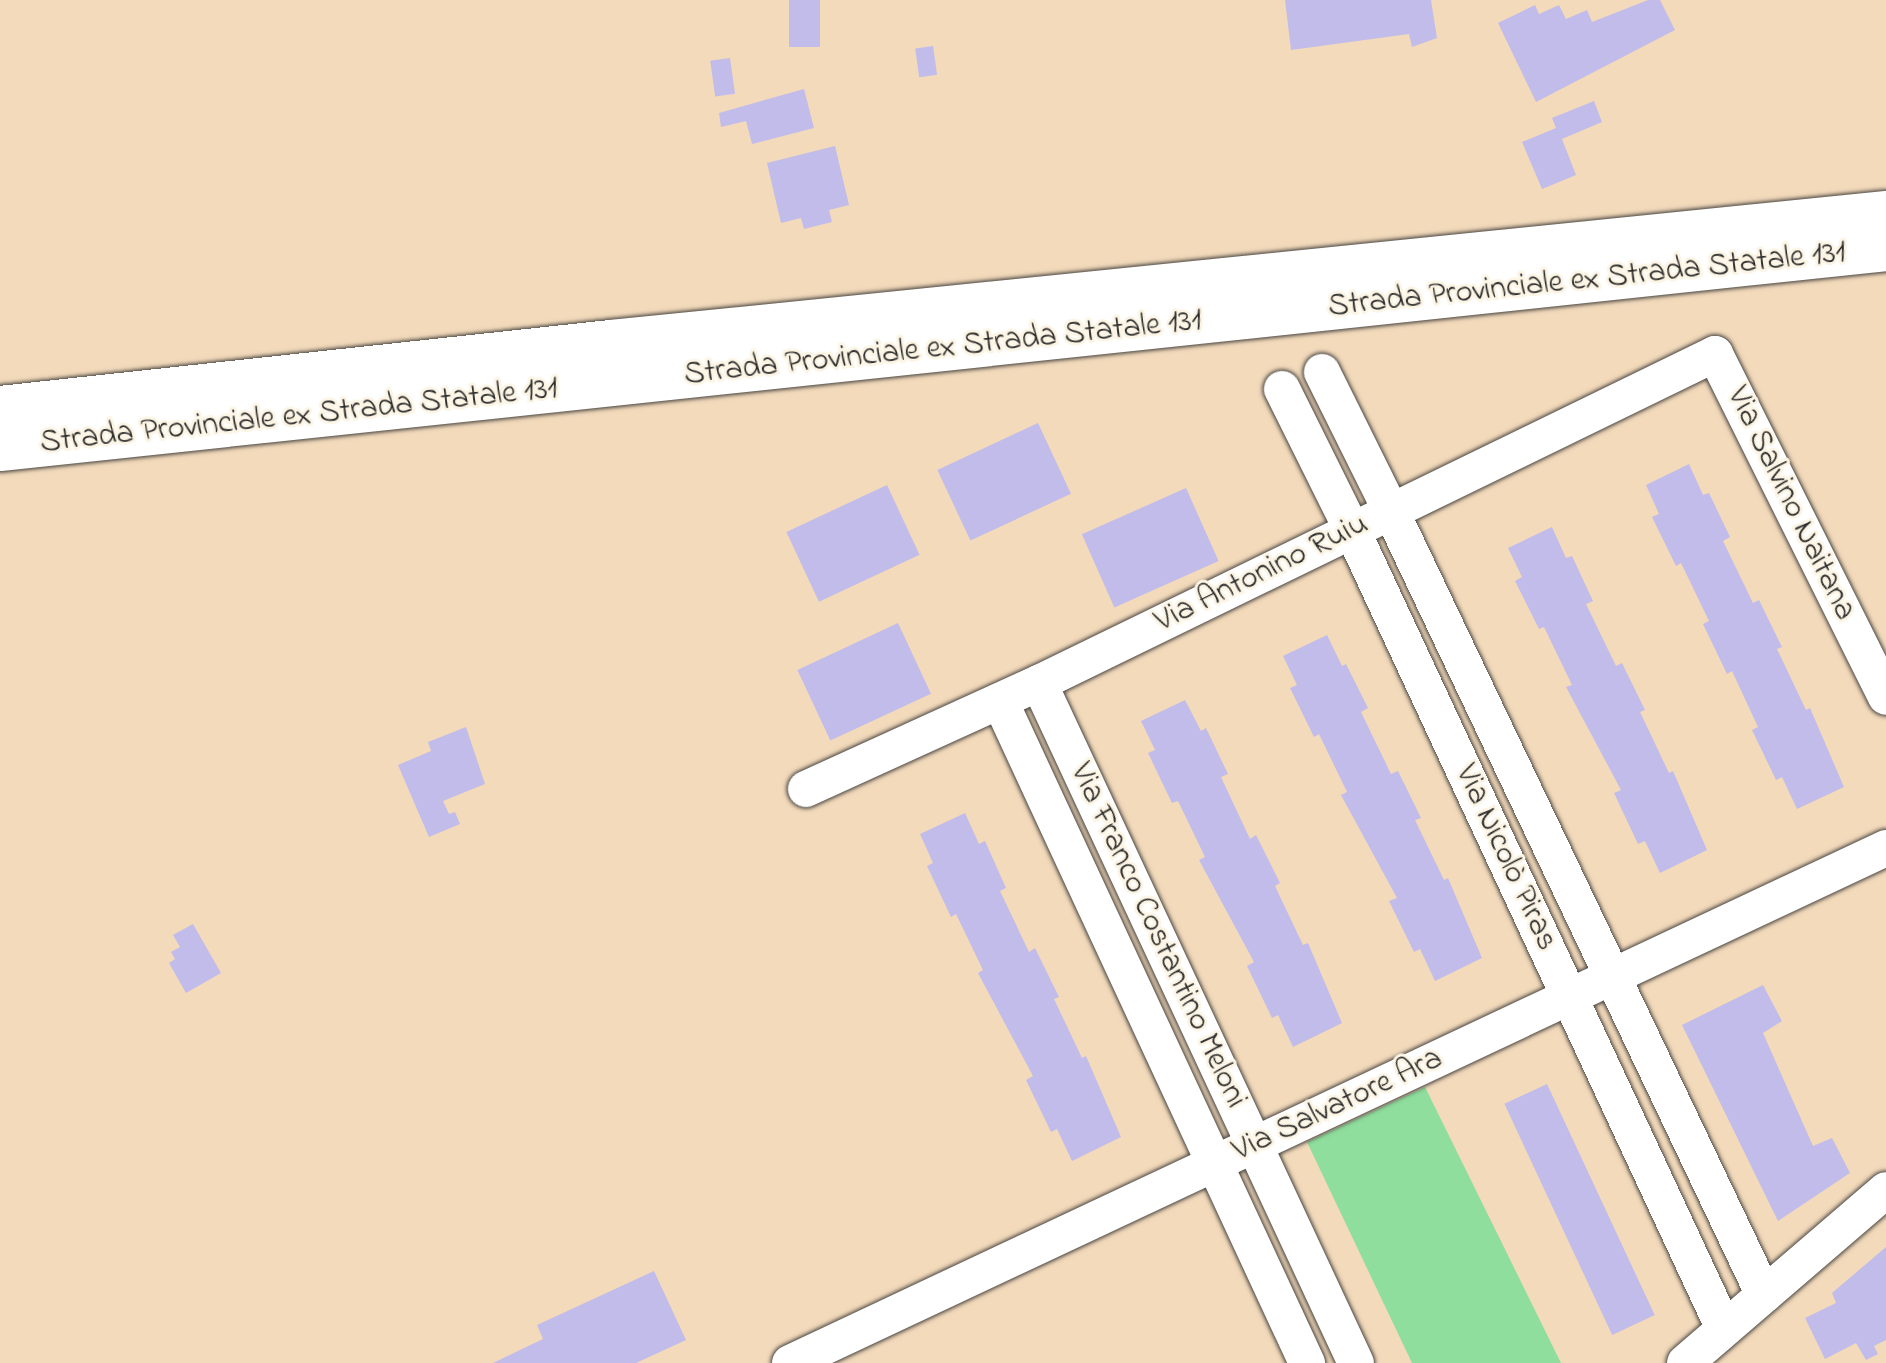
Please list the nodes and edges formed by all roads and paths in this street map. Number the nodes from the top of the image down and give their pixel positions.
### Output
1 (1886, 213) edge
2 (1886, 249) edge
3 (1715, 354) joint
4 (1322, 372) dead end
5 (1282, 389) dead end
6 (0, 408) edge
7 (0, 449) edge
8 (1391, 511) junction
9 (1352, 530) junction
10 (1039, 683) junction
11 (1886, 697) edge
12 (1000, 701) junction
13 (806, 789) dead end
14 (1886, 848) edge
15 (1886, 868) edge
16 (1617, 987) junction
17 (1574, 1005) junction
18 (1259, 1154) junction
19 (1219, 1173) junction
20 (1886, 1191) edge
21 (1764, 1295) junction
22 (1724, 1329) junction
23 (790, 1363) edge
24 (842, 1363) edge
25 (1307, 1363) edge
26 (1356, 1363) edge
27 (1685, 1363) edge

1 - 6 main road, Strada Provinciale ex Strada Statale 131
2 - 7 main road, Strada Provinciale ex Strada Statale 131
3 - 8 street, Via Antonino Ruiu
3 - 11 street, Via Salvino Naitana
4 - 8 street, Via Nicolò Piras
5 - 9 street, Via Nicolò Piras
8 - 9 street, Via Antonino Ruiu
8 - 16 street, Via Nicolò Piras
9 - 10 street, Via Antonino Ruiu
9 - 17 street, Via Nicolò Piras
10 - 12 street, Via Antonino Ruiu
10 - 18 street, Via Franco Costantino Meloni
12 - 13 street, Via Antonino Ruiu
12 - 19 street, Via Franco Costantino Meloni
14 - 16 street, Via Salvatore Ara
15 - 16 street, Via Salvatore Ara
16 - 17 street, Via Salvatore Ara
16 - 21 street, Via Nicolò Piras
17 - 18 street, Via Salvatore Ara
17 - 22 street, Via Nicolò Piras
18 - 19 street, Via Salvatore Ara
18 - 26 street, Via Franco Costantino Meloni
19 - 23 street, Via Salvatore Ara
19 - 24 street, Via Salvatore Ara
19 - 25 street, Via Franco Costantino Meloni
20 - 21 street
21 - 22 street
22 - 27 street

